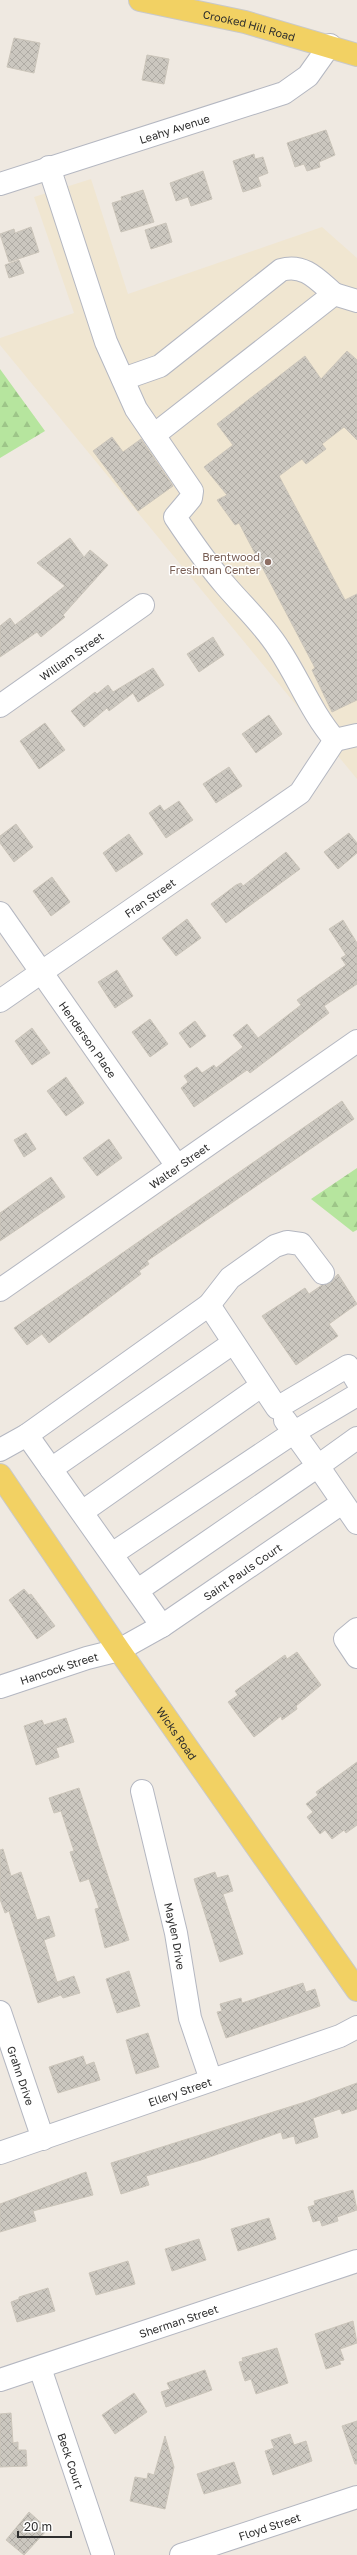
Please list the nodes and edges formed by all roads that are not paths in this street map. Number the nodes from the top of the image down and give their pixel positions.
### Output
1 (140, 0) edge
2 (330, 45) junction
3 (357, 55) edge
4 (49, 167) junction
5 (0, 184) edge
6 (334, 294) junction
7 (357, 301) edge
8 (123, 379) junction
9 (154, 435) junction
10 (143, 605) dead end
11 (0, 706) edge
12 (357, 735) edge
13 (335, 740) junction
14 (0, 912) edge
15 (42, 972) junction
16 (0, 1001) edge
17 (357, 1041) edge
18 (178, 1166) junction
19 (323, 1273) dead end
20 (0, 1290) edge
21 (209, 1305) junction
22 (233, 1343) junction
23 (357, 1381) edge
24 (261, 1386) junction
25 (357, 1395) edge
26 (277, 1408) junction
27 (293, 1433) junction
28 (26, 1434) junction
29 (357, 1438) edge
30 (0, 1450) edge
31 (318, 1466) junction
32 (51, 1469) junction
33 (0, 1475) edge
34 (342, 1503) junction
35 (82, 1512) junction
36 (357, 1523) edge
37 (112, 1554) junction
38 (138, 1590) junction
39 (162, 1626) junction
40 (357, 1630) edge
41 (118, 1650) junction
42 (357, 1657) edge
43 (0, 1687) edge
44 (142, 1791) dead end
45 (357, 1990) edge
46 (0, 2012) edge
47 (357, 2027) edge
48 (211, 2080) junction
49 (43, 2139) junction
50 (0, 2153) edge
51 (357, 2261) edge
52 (40, 2368) junction
53 (0, 2380) edge
54 (357, 2497) edge
55 (103, 2555) edge
56 (181, 2555) edge

1 - 2 main road, Crooked Hill Road
2 - 3 main road, Crooked Hill Road
2 - 4 street, Leahy Avenue
4 - 5 street, Leahy Avenue
4 - 8 street
6 - 7 street
6 - 8 street
6 - 9 street
8 - 9 street
9 - 13 street
10 - 11 street, William Street
12 - 13 street
13 - 15 street, Fran Street
14 - 15 street, Henderson Place
15 - 16 street, Fran Street
15 - 18 street, Henderson Place
17 - 18 street, Walter Street
18 - 20 street, Walter Street
19 - 21 street
21 - 22 street
21 - 28 street
22 - 24 street
22 - 32 street
23 - 26 street
24 - 26 street
24 - 35 street
25 - 27 street
26 - 27 street
27 - 31 street
27 - 37 street
28 - 30 street
28 - 32 street
29 - 31 street
31 - 34 street
31 - 38 street
32 - 35 street
33 - 41 main road, Wicks Road
34 - 36 street
34 - 39 street, Saint Pauls Court
35 - 37 street
37 - 38 street
38 - 39 street
39 - 41 street, Saint Pauls Court
40 - 42 street
41 - 43 street, Hancock Street
41 - 45 main road, Wicks Road
44 - 48 street, Maylen Drive
46 - 49 street, Grahn Drive
47 - 48 street, Ellery Street
48 - 49 street, Ellery Street
49 - 50 street, Ellery Street
51 - 52 street, Sherman Street
52 - 53 street, Sherman Street
52 - 55 street, Beck Court
54 - 56 street, Floyd Street

